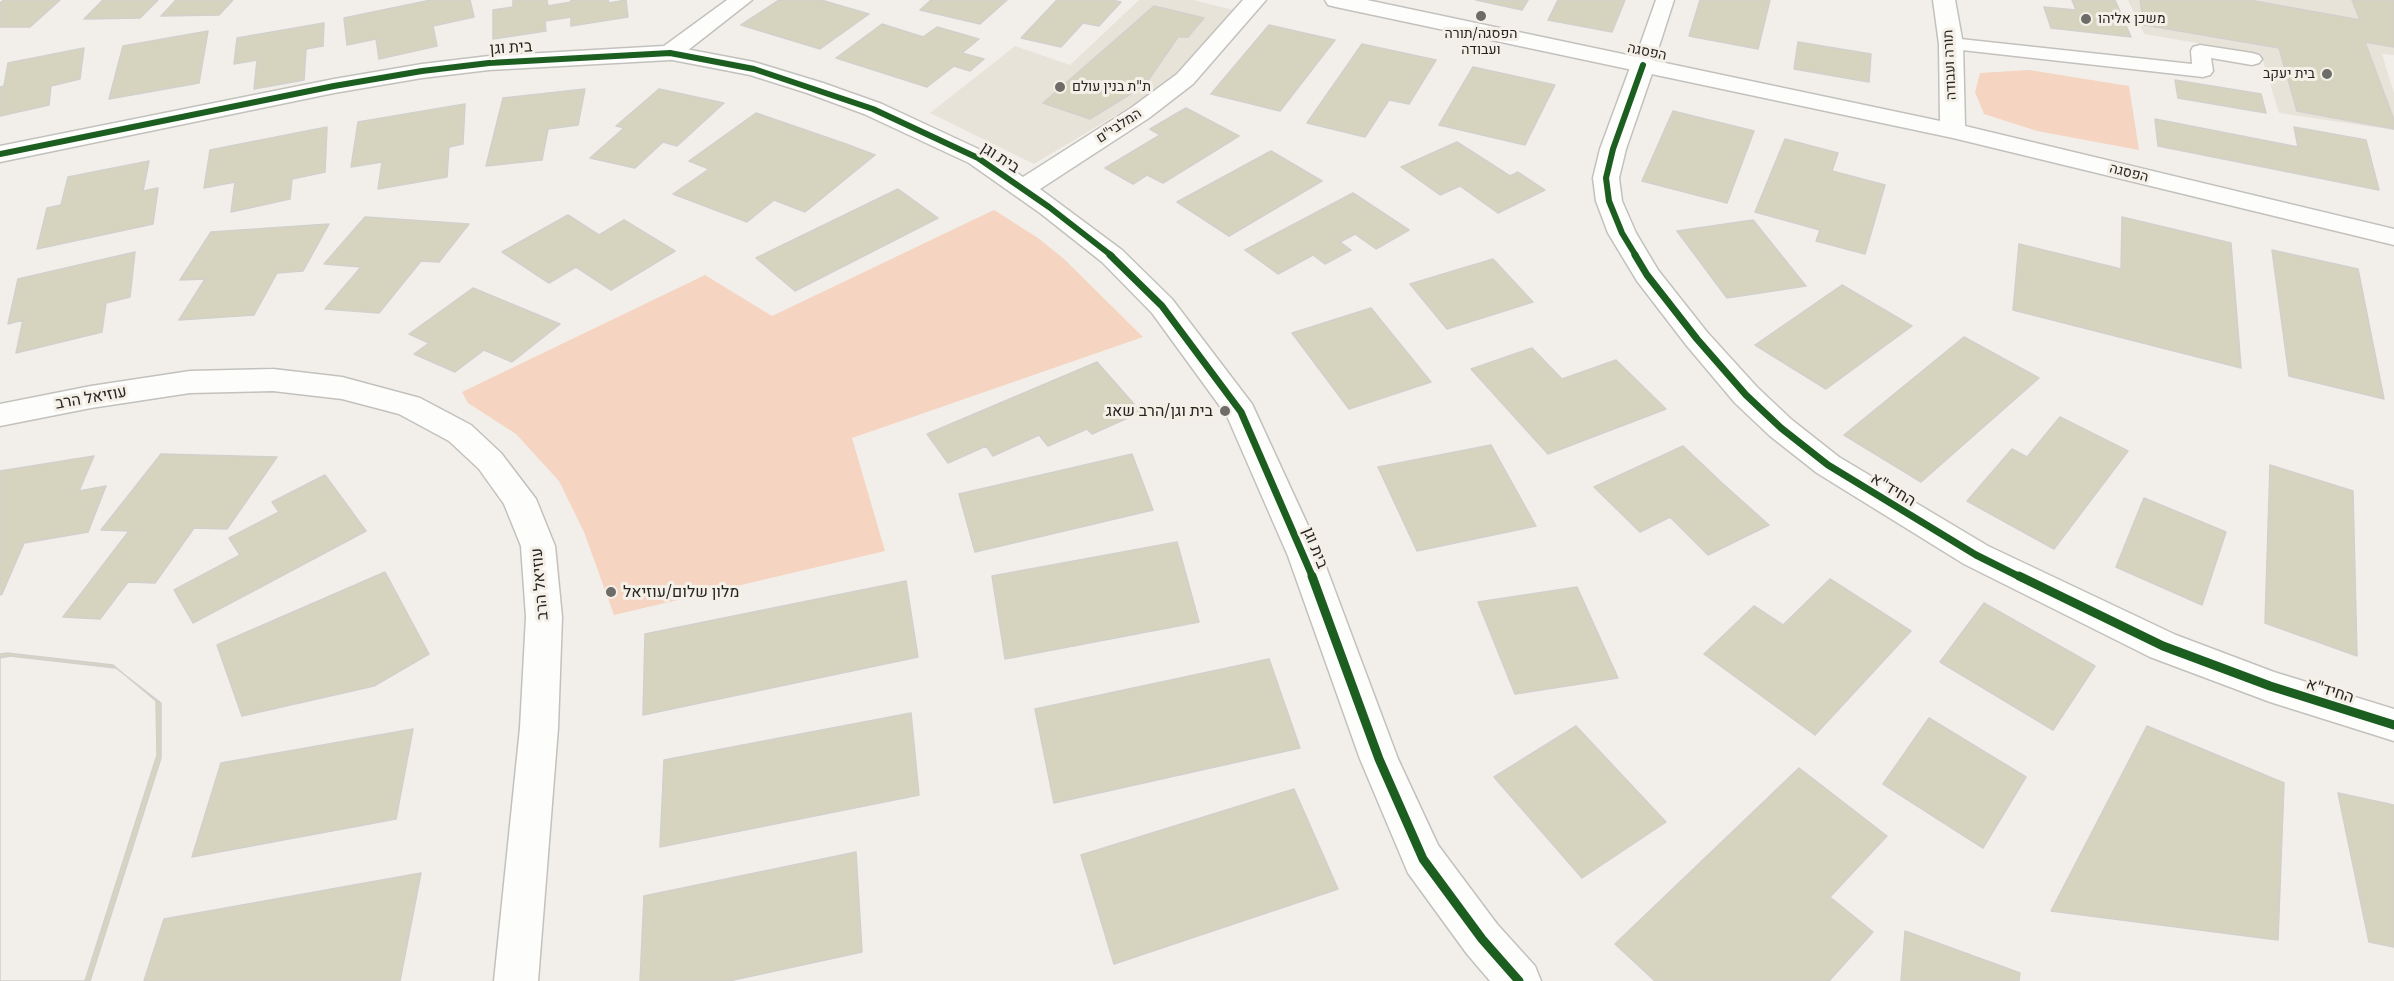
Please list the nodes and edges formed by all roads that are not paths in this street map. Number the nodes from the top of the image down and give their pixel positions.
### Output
1 (741, 0) edge
2 (1255, 0) edge
3 (1336, 0) edge
4 (1665, 0) edge
5 (1944, 0) edge
6 (1951, 44) junction
7 (670, 53) junction
8 (2252, 59) dead end
9 (1643, 65) junction
10 (1953, 131) junction
11 (0, 154) edge
12 (1022, 189) junction
13 (2394, 237) edge
14 (0, 416) edge
15 (2394, 725) edge
16 (516, 981) edge
17 (1519, 981) edge

1 - 7 street
2 - 12 street, המלבי"ם
3 - 9 street, הפסגה
4 - 9 lane
5 - 6 street, תורה ועבודה
6 - 8 lane
6 - 10 street, תורה ועבודה
7 - 11 street, בית וגן
7 - 12 street, בית וגן
9 - 10 street, הפסגה
9 - 15 street, החיד"א
10 - 13 street, הפסגה
12 - 17 street, בית וגן
14 - 16 street, עוזיאל הרב

